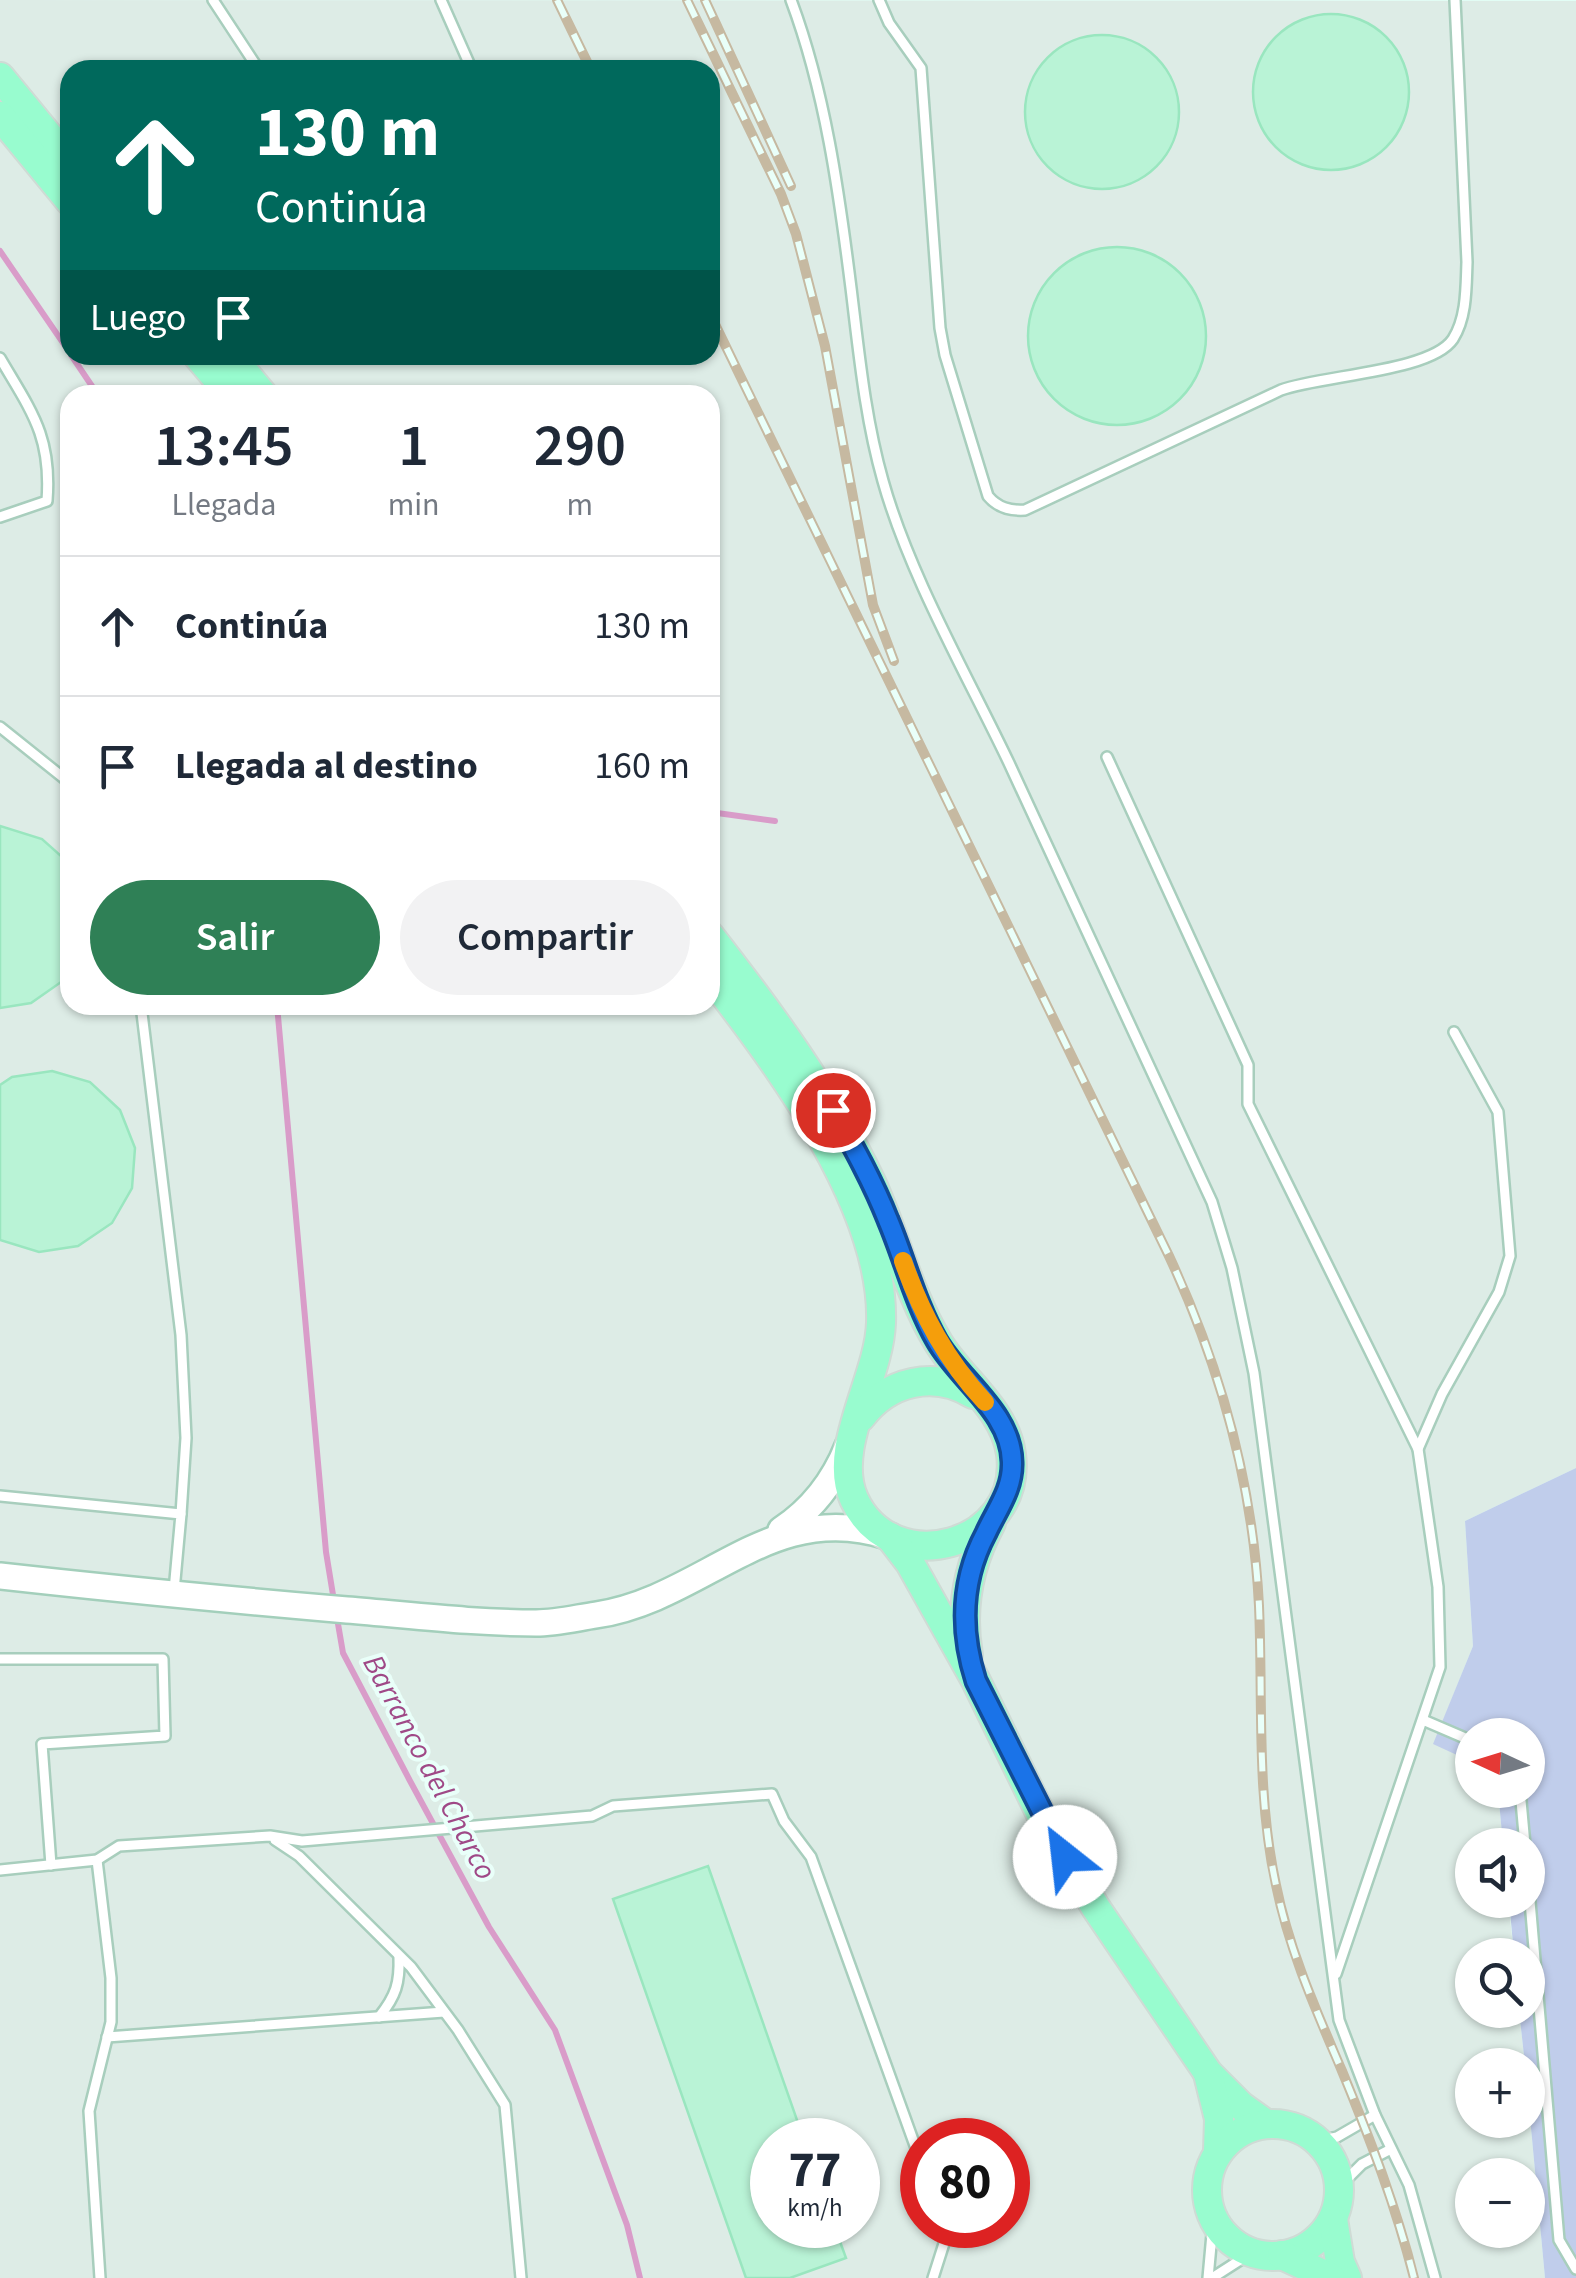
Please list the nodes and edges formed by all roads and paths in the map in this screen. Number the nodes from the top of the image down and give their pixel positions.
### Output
1 (213, 0) edge
2 (440, 0) edge
3 (791, 0) edge
4 (879, 0) edge
5 (1455, 0) edge
6 (0, 60) edge
7 (252, 60) edge
8 (467, 60) edge
9 (0, 77) edge
10 (0, 116) edge
11 (40, 126) junction
12 (60, 150) edge
13 (60, 189) edge
14 (0, 358) edge
15 (206, 365) edge
16 (238, 365) edge
17 (222, 385) edge
18 (255, 385) edge
19 (0, 518) edge
20 (0, 728) edge
21 (1107, 757) dead end
22 (60, 775) edge
23 (720, 949) edge
24 (720, 990) edge
25 (142, 1015) edge
26 (1454, 1032) dead end
27 (986, 1404) junction
28 (853, 1432) junction
29 (1418, 1448) junction
30 (0, 1496) edge
31 (1001, 1505) junction
32 (181, 1514) junction
33 (888, 1536) junction
34 (747, 1551) junction
35 (0, 1576) edge
36 (174, 1594) junction
37 (0, 1660) edge
38 (976, 1681) junction
39 (1423, 1720) junction
40 (1455, 1734) edge
41 (270, 1836) junction
42 (97, 1860) junction
43 (51, 1865) junction
44 (0, 1870) edge
45 (1531, 1918) edge
46 (399, 1955) junction
47 (1333, 1982) junction
48 (444, 2012) junction
49 (379, 2017) junction
50 (106, 2037) junction
51 (1208, 2073) junction
52 (1375, 2115) junction
53 (905, 2118) edge
54 (1266, 2124) junction
55 (1318, 2141) junction
56 (1391, 2149) junction
57 (1218, 2151) junction
58 (1338, 2188) junction
59 (1333, 2219) junction
60 (1213, 2222) junction
61 (943, 2248) edge
62 (1251, 2254) junction
63 (1282, 2255) junction
64 (1576, 2269) edge
65 (100, 2278) edge
66 (520, 2278) edge
67 (933, 2278) edge
68 (1210, 2278) edge
69 (1331, 2278) edge
70 (1347, 2278) edge
71 (1435, 2278) edge

1 - 7 lane
2 - 8 lane
3 - 47 lane
4 - 5 lane
6 - 11 highway
9 - 11 highway
10 - 13 highway
11 - 12 highway
14 - 19 lane
15 - 17 highway
16 - 18 highway
20 - 22 lane
21 - 29 lane
23 - 27 highway
24 - 28 highway
25 - 32 lane
26 - 29 lane
27 - 28 highway
27 - 31 highway
28 - 33 highway
28 - 34 main road
29 - 39 lane
30 - 32 lane
31 - 33 highway
31 - 38 highway
32 - 36 lane
33 - 34 main road
33 - 38 highway
34 - 36 main road
35 - 36 main road
37 - 43 lane
38 - 51 highway
39 - 40 lane
39 - 47 lane
41 - 42 lane
41 - 46 lane
41 - 53 lane
42 - 43 lane
42 - 50 lane
43 - 44 lane
45 - 64 lane
46 - 48 lane
46 - 49 lane
47 - 52 lane
48 - 49 lane
48 - 66 lane
49 - 50 lane
50 - 65 lane
51 - 54 highway
51 - 57 highway
52 - 55 lane
52 - 56 lane
54 - 55 highway
54 - 57 highway
55 - 58 highway
56 - 58 lane
56 - 71 lane
57 - 60 highway
58 - 59 highway
59 - 63 highway
59 - 70 highway
60 - 62 highway
60 - 68 lane
61 - 67 lane
62 - 63 highway
62 - 68 lane
63 - 69 highway

